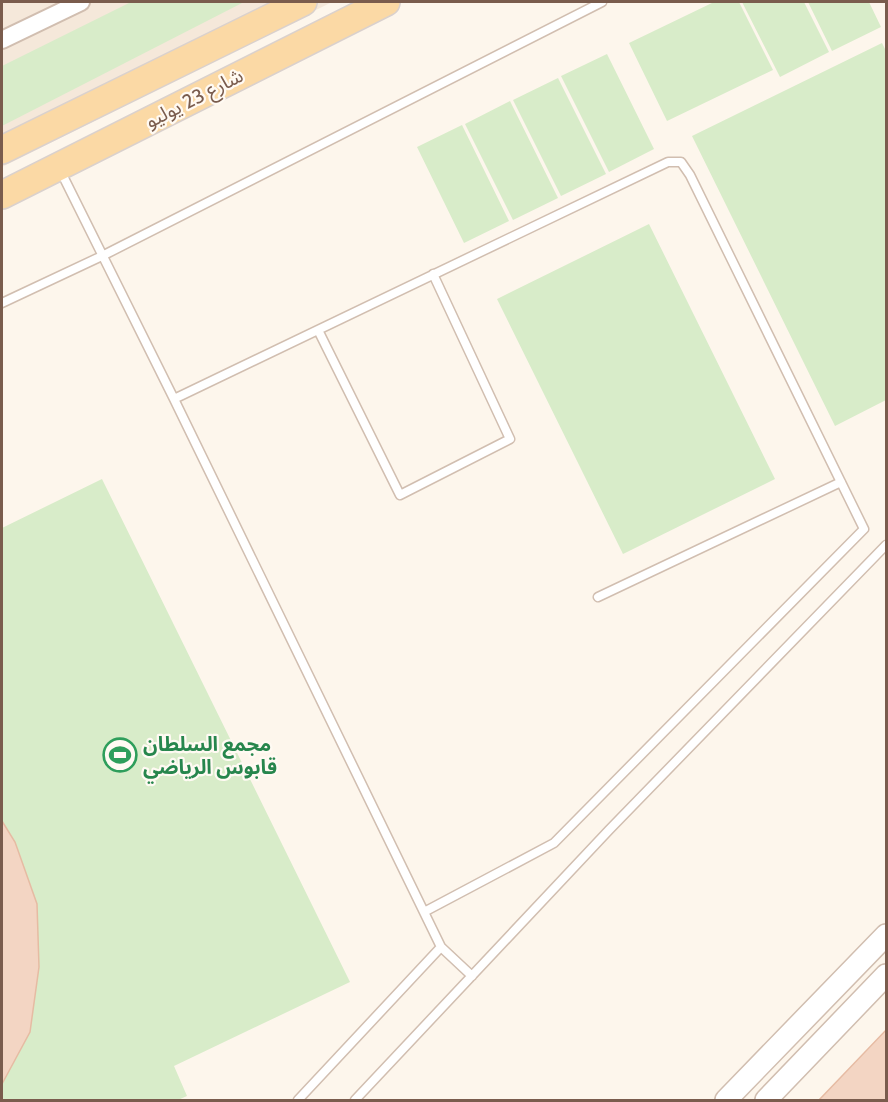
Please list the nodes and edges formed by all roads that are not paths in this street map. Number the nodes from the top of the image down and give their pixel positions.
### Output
1 (81, 2) edge
2 (303, 2) edge
3 (386, 2) edge
4 (602, 2) edge
5 (2, 40) edge
6 (2, 150) edge
7 (58, 167) junction
8 (2, 195) edge
9 (102, 256) junction
10 (433, 274) junction
11 (2, 303) edge
12 (318, 330) junction
13 (174, 399) junction
14 (842, 482) junction
15 (886, 544) edge
16 (598, 597) dead end
17 (424, 912) junction
18 (886, 935) edge
19 (441, 947) junction
20 (886, 975) edge
21 (472, 976) junction
22 (298, 1101) edge
23 (355, 1101) edge
24 (726, 1101) edge
25 (766, 1101) edge

1 - 5 street
2 - 6 main road, شارع 23 يوليو
3 - 7 main road, شارع 23 يوليو
4 - 9 lane
7 - 8 main road, شارع 23 يوليو
7 - 9 lane
9 - 11 lane
9 - 13 lane
10 - 12 lane
10 - 12 lane
10 - 14 lane
12 - 13 lane
13 - 17 lane
14 - 16 lane
14 - 17 lane
15 - 21 lane
17 - 19 lane
18 - 24 street
19 - 21 lane
19 - 22 lane
20 - 25 street
21 - 23 lane

